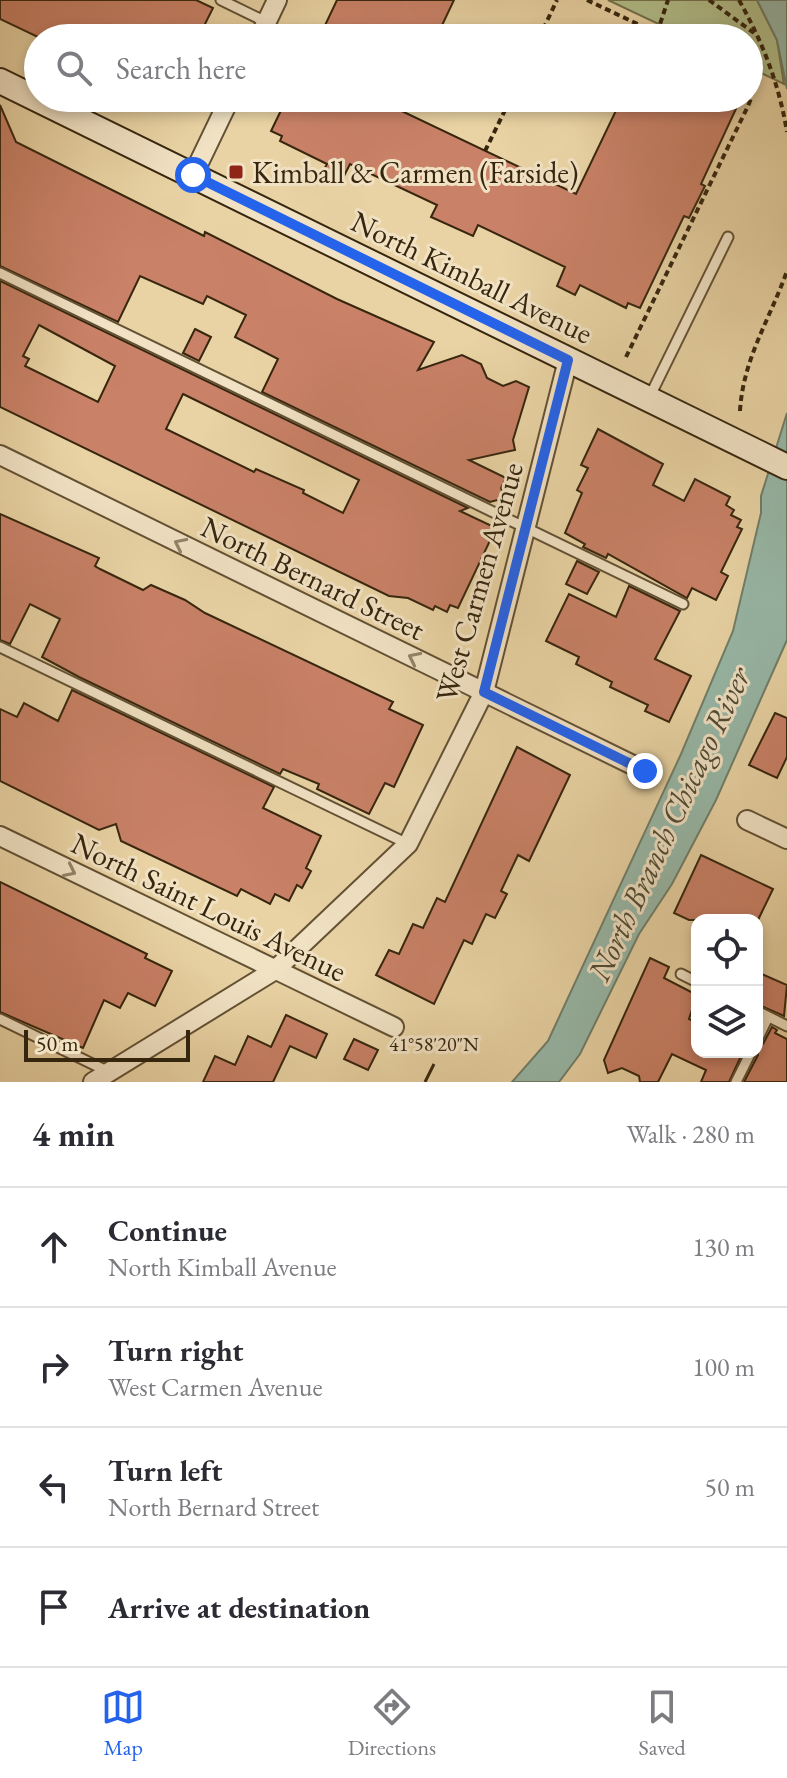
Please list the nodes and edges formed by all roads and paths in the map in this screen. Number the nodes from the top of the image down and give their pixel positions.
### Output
1 (221, 0) edge
2 (277, 0) edge
3 (557, 0) edge
4 (587, 0) edge
5 (668, 0) edge
6 (709, 0) edge
7 (739, 0) edge
8 (255, 24) edge
9 (266, 24) edge
10 (546, 24) edge
11 (638, 24) edge
12 (660, 24) edge
13 (742, 24) edge
14 (751, 24) edge
15 (763, 51) edge
16 (0, 81) edge
17 (24, 93) edge
18 (64, 112) edge
19 (223, 112) edge
20 (504, 112) edge
21 (745, 112) edge
22 (787, 132) edge
23 (485, 151) dead end
24 (193, 175) junction
25 (728, 237) dead end
26 (787, 271) edge
27 (0, 273) edge
28 (626, 357) dead end
29 (568, 360) junction
30 (649, 399) junction
31 (740, 411) dead end
32 (0, 455) edge
33 (778, 463) edge
34 (525, 527) junction
35 (683, 604) dead end
36 (0, 647) edge
37 (484, 692) junction
38 (645, 771) dead end
39 (747, 820) dead end
40 (0, 836) edge
41 (787, 839) edge
42 (408, 844) junction
43 (275, 970) junction
44 (681, 974) dead end
45 (691, 979) edge
46 (763, 1014) edge
47 (768, 1017) junction
48 (0, 1019) edge
49 (787, 1026) edge
50 (394, 1027) dead end
51 (763, 1027) edge
52 (748, 1058) edge
53 (101, 1077) edge
54 (736, 1082) edge

1 - 8 lane
2 - 9 street
3 - 10 path
4 - 11 path
5 - 12 path
6 - 13 path
7 - 14 path
15 - 22 path
16 - 17 street, North Kimball Avenue
18 - 24 street, North Kimball Avenue
19 - 24 street
20 - 23 path
21 - 28 path
24 - 29 street, North Kimball Avenue
25 - 30 lane
26 - 31 path
27 - 34 lane
29 - 30 street, North Kimball Avenue
29 - 34 street, West Carmen Avenue
30 - 33 street, North Kimball Avenue
37 -> 32 street, North Bernard Street
34 - 35 lane
34 - 37 street, West Carmen Avenue
36 - 42 lane
37 - 38 street, North Bernard Street
37 - 42 street, West Carmen Avenue
39 - 41 street
40 -> 43 street, North Saint Louis Avenue
42 - 43 street, West Carmen Avenue
43 - 50 street, North Saint Louis Avenue
43 - 53 street, West Carmen Avenue
44 - 45 lane
46 - 47 lane
47 - 49 lane
47 - 51 lane
48 - 53 lane
52 - 54 lane

